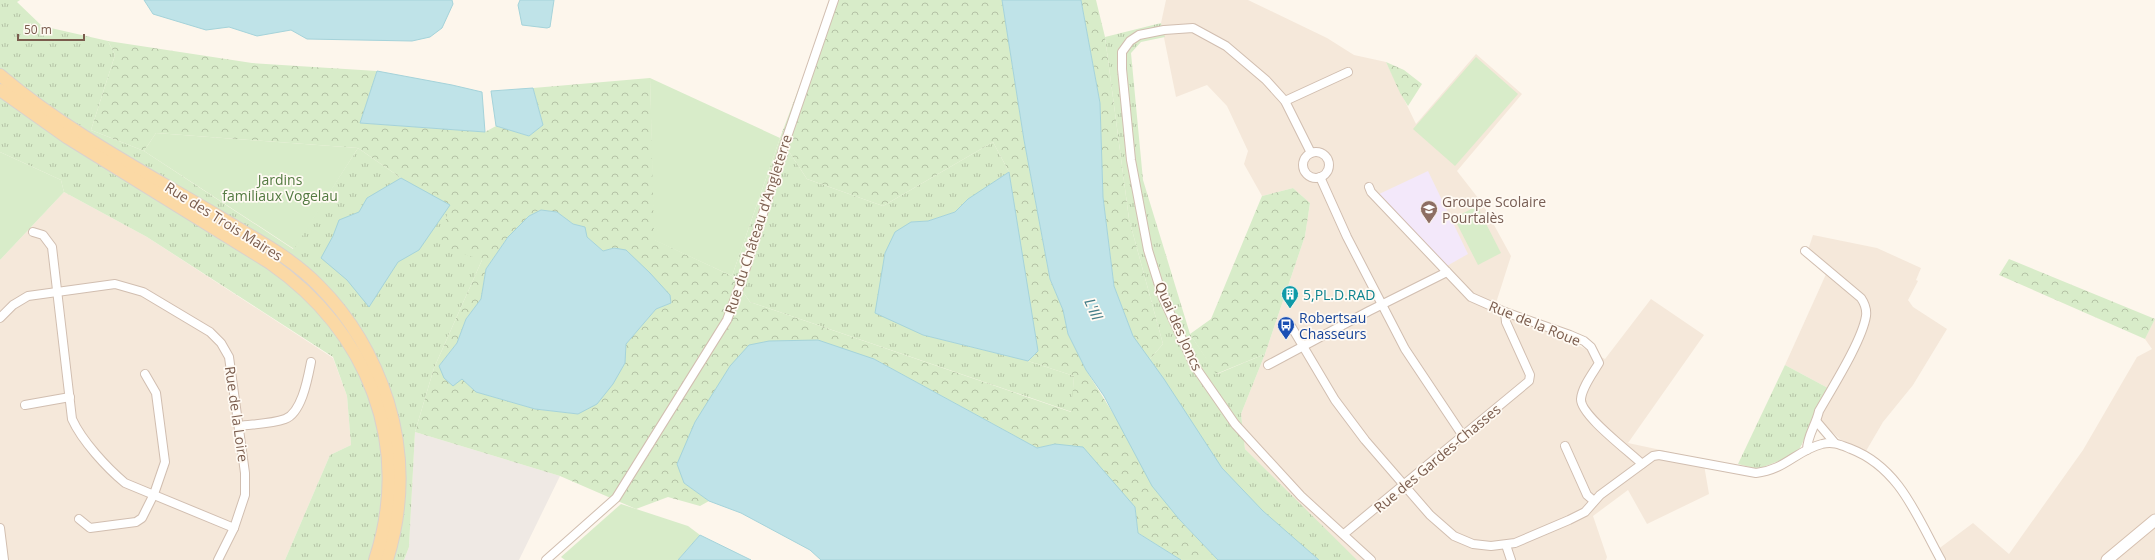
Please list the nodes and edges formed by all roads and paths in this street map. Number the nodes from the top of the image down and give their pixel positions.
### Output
1 (834, 0) edge
2 (1348, 72) dead end
3 (0, 75) edge
4 (0, 90) edge
5 (1285, 101) junction
6 (1311, 153) junction
7 (1320, 177) junction
8 (1369, 187) dead end
9 (33, 232) dead end
10 (1805, 251) dead end
11 (1447, 272) junction
12 (56, 291) junction
13 (1382, 304) junction
14 (1505, 312) junction
15 (0, 318) edge
16 (1291, 326) dead end
17 (1302, 346) junction
18 (311, 362) dead end
19 (1268, 365) dead end
20 (145, 374) dead end
21 (70, 397) junction
22 (25, 405) dead end
23 (1816, 422) junction
24 (239, 426) junction
25 (1463, 436) junction
26 (1834, 442) junction
27 (1566, 446) dead end
28 (1807, 450) junction
29 (1642, 464) junction
30 (1404, 485) junction
31 (154, 494) junction
32 (1594, 501) junction
33 (79, 519) dead end
34 (2155, 520) edge
35 (0, 528) edge
36 (234, 528) junction
37 (1344, 534) junction
38 (1506, 545) junction
39 (4, 560) edge
40 (218, 560) edge
41 (376, 560) edge
42 (387, 560) edge
43 (546, 560) edge
44 (1371, 560) edge
45 (1511, 560) edge
46 (1941, 560) edge
47 (2107, 560) edge

1 - 43 street, Rue du Château d'Angleterre
2 - 5 street
3 - 42 main road, Rue des Trois Maires
4 - 41 main road, Rue des Trois Maires
5 - 6 street
5 - 37 street, Quai des Joncs
6 - 7 street
6 - 7 street
7 - 13 street
8 - 11 street, Rue de la Roue
9 - 12 street
10 - 23 street
11 - 13 street
11 - 14 street, Rue de la Roue
12 - 15 street, Rue de la Loire
12 - 21 street
12 - 24 street, Rue de la Loire
13 - 17 street
13 - 25 street
14 - 25 street, Rue des Gardes-Chasses
14 - 29 street, Rue de la Roue
16 - 17 street
17 - 19 street
17 - 30 street
18 - 24 street
20 - 31 street
21 - 22 street
21 - 31 street
23 - 26 street
23 - 28 street
24 - 36 street, Rue de la Loire
25 - 30 street, Rue des Gardes-Chasses
26 - 28 street
26 - 46 street
27 - 32 street
28 - 29 street
29 - 32 street
30 - 37 street, Rue des Gardes-Chasses
30 - 38 street
31 - 33 street
31 - 36 street
32 - 38 street
34 - 47 main road
35 - 39 street
36 - 40 street, Rue de la Loire
37 - 44 street, Quai des Joncs
38 - 45 street

